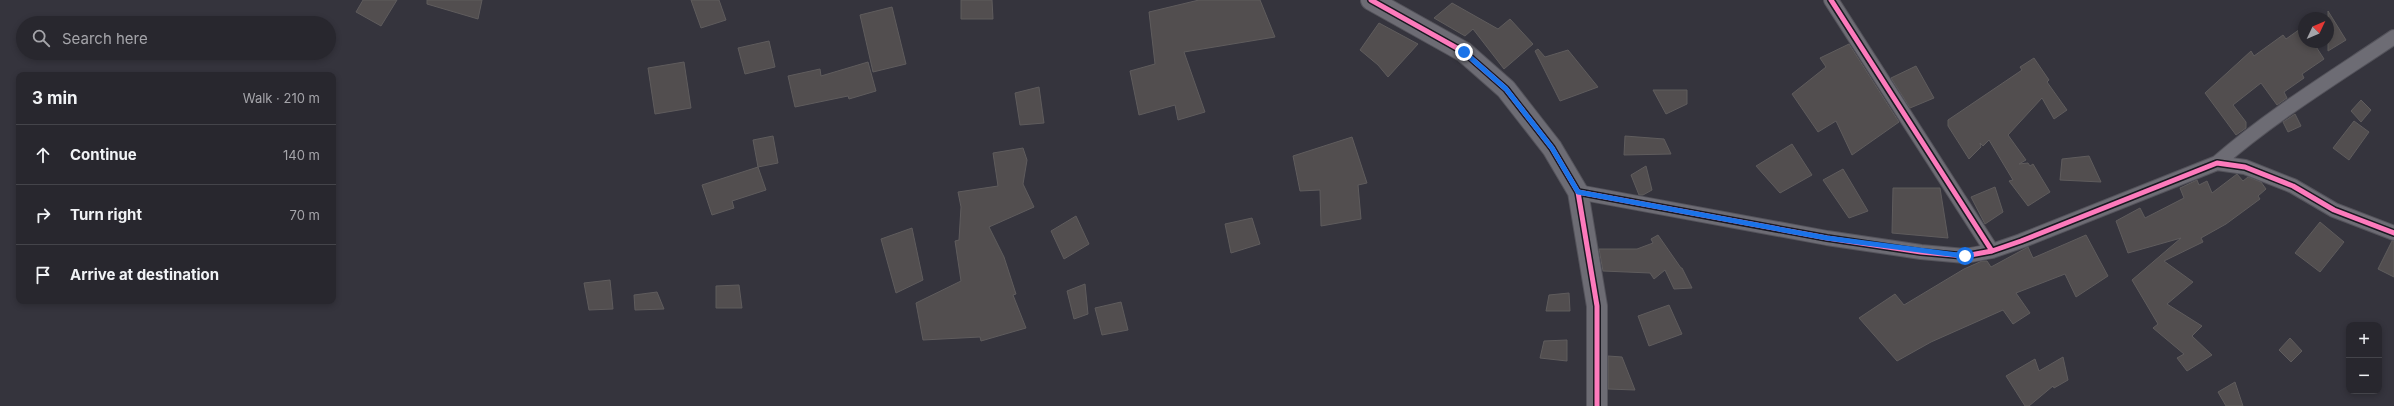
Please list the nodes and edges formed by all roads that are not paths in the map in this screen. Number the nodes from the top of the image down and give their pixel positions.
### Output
1 (1371, 0) edge
2 (1831, 0) edge
3 (2394, 37) edge
4 (2217, 163) junction
5 (1578, 192) junction
6 (2394, 233) edge
7 (1992, 251) junction
8 (1597, 406) edge

1 - 5 street
2 - 7 street
3 - 4 street
4 - 6 street
4 - 7 street
5 - 7 street
5 - 8 street

